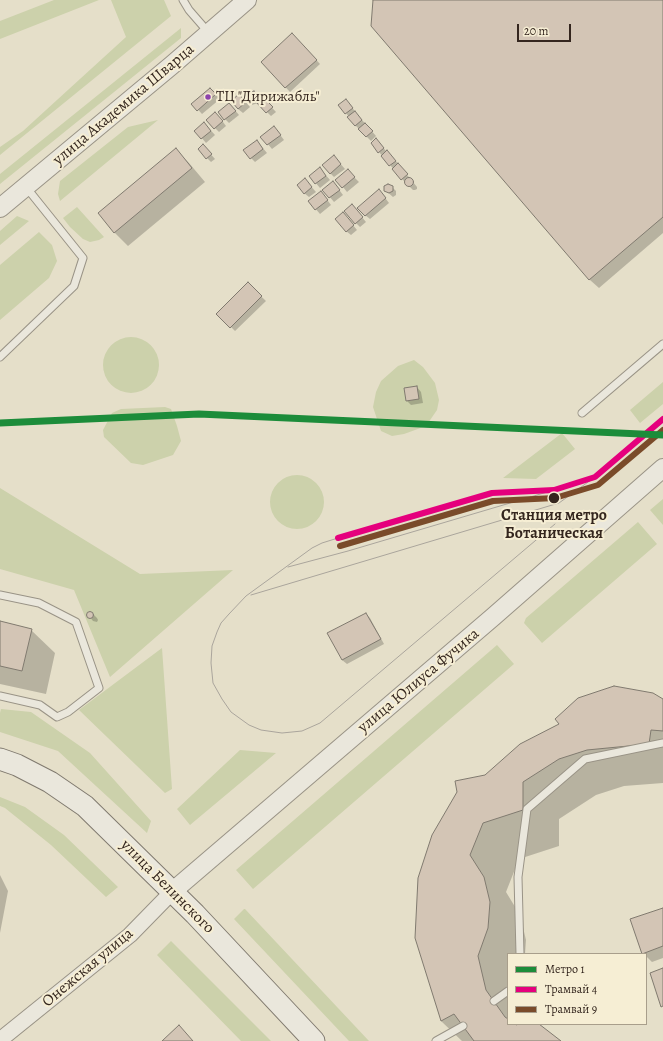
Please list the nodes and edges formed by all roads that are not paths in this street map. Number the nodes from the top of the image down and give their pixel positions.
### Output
1 (183, 0) edge
2 (247, 0) edge
3 (209, 33) junction
4 (26, 187) junction
5 (0, 208) edge
6 (663, 344) edge
7 (0, 357) edge
8 (582, 413) dead end
9 (663, 468) edge
10 (0, 594) edge
11 (0, 696) edge
12 (663, 743) edge
13 (0, 759) edge
14 (173, 891) junction
15 (520, 953) edge
16 (507, 992) edge
17 (494, 1002) dead end
18 (463, 1026) dead end
19 (0, 1040) edge
20 (314, 1041) edge
21 (436, 1041) edge

1 - 3 lane
2 - 3 street, улица Академика Шварца
3 - 4 street, улица Академика Шварца
4 - 5 street, улица Академика Шварца
4 - 7 lane
6 - 8 lane
9 - 14 street, улица Юлиуса Фучика
10 - 11 lane
12 - 15 lane
13 - 14 main road, улица Белинского
14 - 19 street, Онежская улица
14 - 20 main road, улица Белинского
16 - 17 lane
18 - 21 lane

